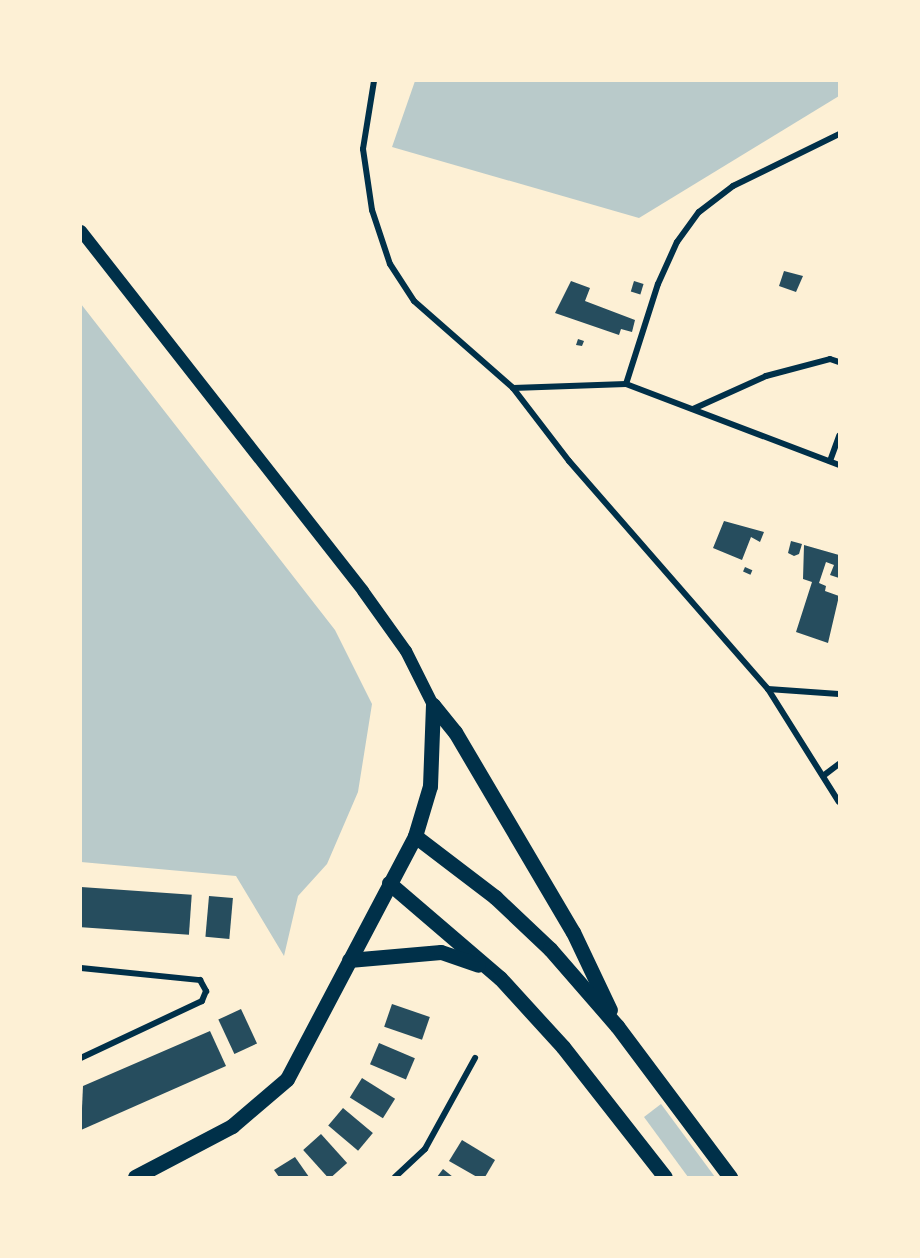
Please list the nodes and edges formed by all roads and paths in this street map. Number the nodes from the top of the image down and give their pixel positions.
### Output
1 (374, 81) edge
2 (839, 134) edge
3 (81, 231) edge
4 (839, 362) edge
5 (626, 384) junction
6 (513, 388) junction
7 (693, 409) junction
8 (839, 436) edge
9 (830, 462) junction
10 (839, 465) edge
11 (768, 689) junction
12 (839, 694) edge
13 (433, 705) junction
14 (839, 764) edge
15 (823, 776) junction
16 (839, 802) edge
17 (415, 836) junction
18 (389, 883) junction
19 (349, 960) junction
20 (81, 968) edge
21 (500, 978) junction
22 (617, 1026) junction
23 (81, 1058) edge
24 (475, 1058) dead end
25 (135, 1177) edge
26 (394, 1177) edge
27 (665, 1177) edge
28 (730, 1177) edge

1 - 6 street
2 - 5 street
3 - 13 main road
4 - 7 street
5 - 6 street
5 - 7 street
6 - 11 street
7 - 9 street
8 - 9 street
9 - 10 street
11 - 12 street
11 - 15 street
13 - 17 main road
13 - 22 main road
14 - 15 street
15 - 16 street
17 - 18 main road
17 - 22 main road
18 - 19 main road
18 - 21 main road
19 - 21 main road
19 - 25 main road
20 - 23 street
21 - 27 main road
22 - 28 main road
24 - 26 street

